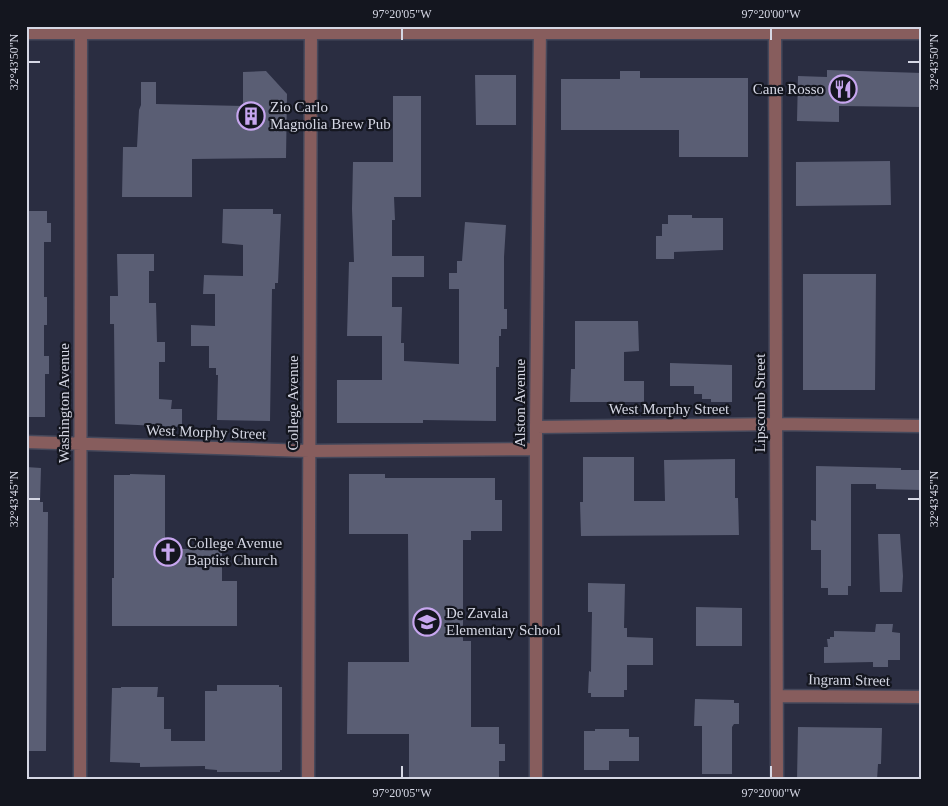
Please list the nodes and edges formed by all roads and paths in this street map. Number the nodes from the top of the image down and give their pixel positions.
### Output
1 (81, 30) edge
2 (311, 30) edge
3 (540, 30) edge
4 (775, 30) edge
5 (26, 33) edge
6 (922, 33) edge
7 (776, 424) junction
8 (922, 426) edge
9 (536, 427) junction
10 (26, 442) edge
11 (80, 444) junction
12 (536, 449) junction
13 (309, 451) junction
14 (777, 696) junction
15 (922, 697) edge
16 (80, 780) edge
17 (308, 780) edge
18 (536, 780) edge
19 (777, 780) edge

1 - 2 street
1 - 5 street
1 - 11 street, Washington Avenue
2 - 3 street
2 - 13 street, College Avenue
3 - 4 street
3 - 9 street, Alston Avenue
4 - 6 street
4 - 7 street, Lipscomb Street
7 - 8 street, West Morphy Street
7 - 9 street, West Morphy Street
7 - 14 street, Lipscomb Street
9 - 12 street, Alston Avenue
10 - 11 street, West Morphy Street
11 - 13 street, West Morphy Street
11 - 16 street, Washington Avenue
12 - 13 street, West Morphy Street
12 - 18 street, Alston Avenue
13 - 17 street, College Avenue
14 - 15 street, Ingram Street
14 - 19 street, Lipscomb Street

